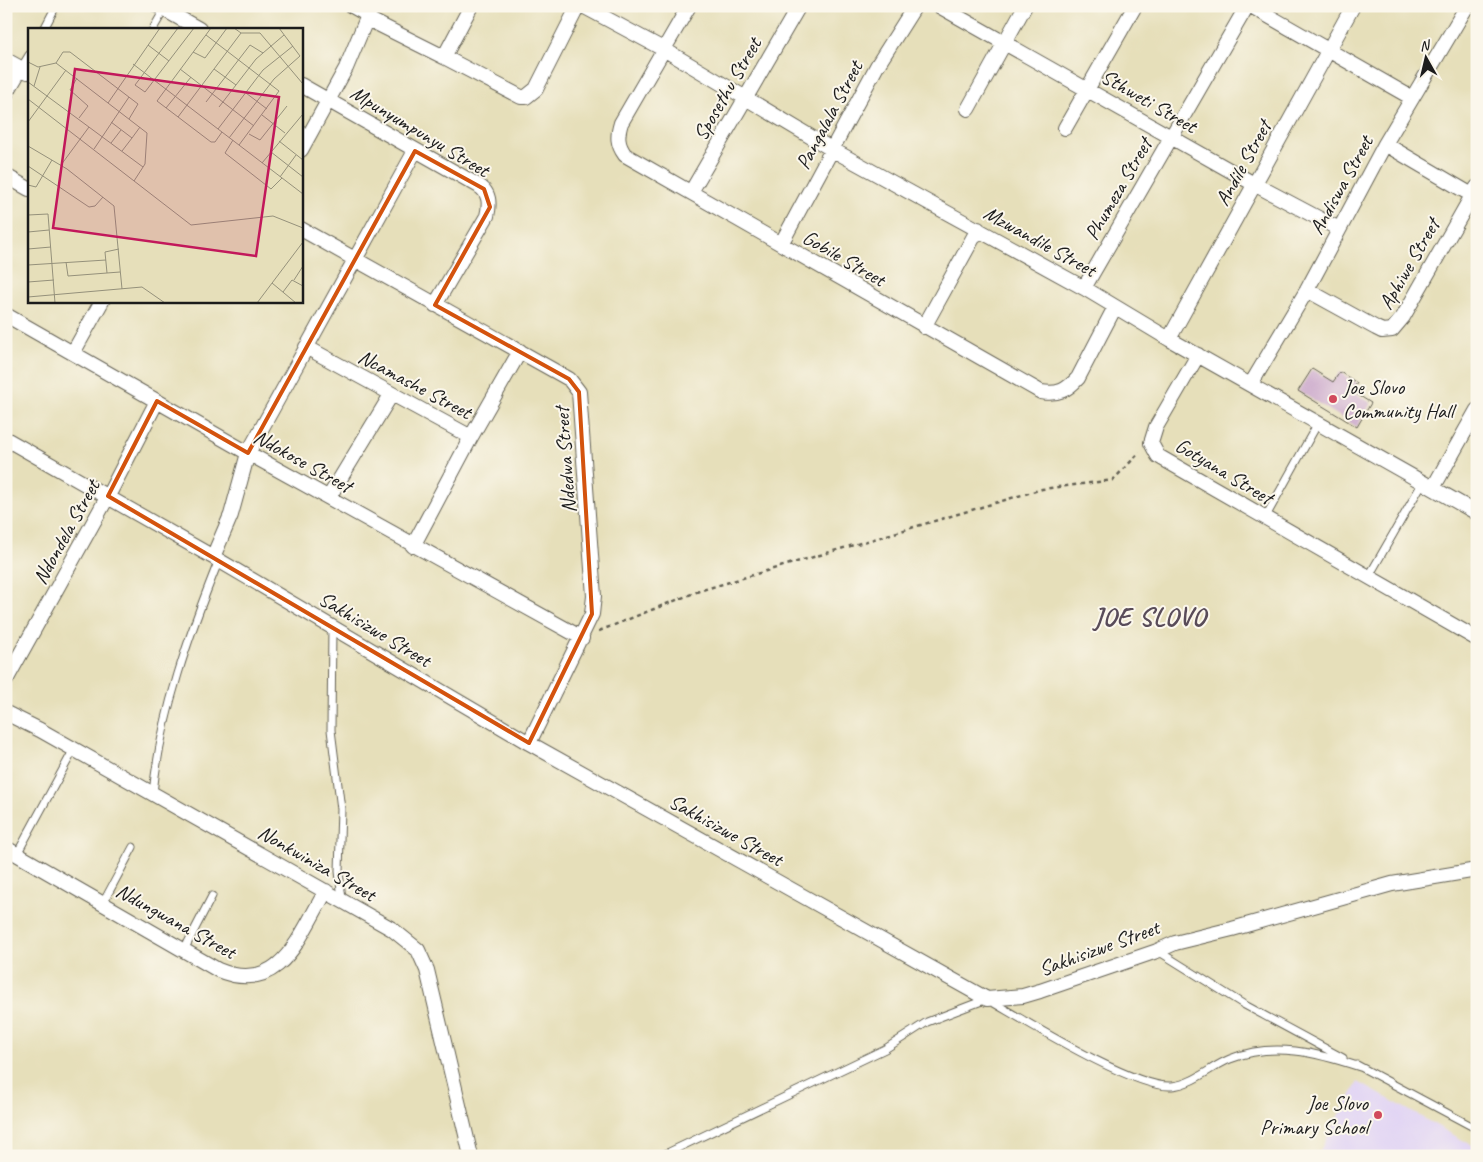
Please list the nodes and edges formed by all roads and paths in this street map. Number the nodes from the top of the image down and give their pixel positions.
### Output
1 (56, 6) edge
2 (345, 6) edge
3 (470, 6) edge
4 (578, 6) edge
5 (583, 6) edge
6 (689, 6) edge
7 (799, 6) edge
8 (914, 6) edge
9 (939, 6) edge
10 (1025, 6) edge
11 (1135, 6) edge
12 (1247, 6) edge
13 (1251, 6) edge
14 (1353, 6) edge
15 (1467, 6) edge
16 (161, 8) edge
17 (370, 12) edge
18 (45, 28) edge
19 (153, 28) edge
20 (198, 28) edge
21 (1003, 42) junction
22 (1328, 49) junction
23 (665, 50) junction
24 (444, 57) junction
25 (6, 60) edge
26 (25, 70) edge
27 (302, 85) edge
28 (1088, 89) junction
29 (6, 94) edge
30 (745, 97) junction
31 (1412, 98) junction
32 (328, 100) junction
33 (968, 109) dead end
34 (1065, 128) dead end
35 (1172, 138) junction
36 (1385, 144) junction
37 (302, 148) edge
38 (833, 150) junction
39 (415, 152) junction
40 (6, 176) edge
41 (1254, 184) junction
42 (28, 188) edge
43 (691, 192) junction
44 (1475, 194) edge
45 (302, 229) edge
46 (978, 229) junction
47 (1339, 229) junction
48 (780, 244) junction
49 (355, 258) junction
50 (1084, 288) junction
51 (1307, 290) junction
52 (101, 302) edge
53 (435, 305) junction
54 (1115, 307) junction
55 (6, 315) edge
56 (924, 327) junction
57 (1169, 339) junction
58 (306, 347) junction
59 (520, 351) junction
60 (73, 353) junction
61 (1198, 355) junction
62 (1251, 384) junction
63 (391, 395) junction
64 (157, 401) junction
65 (1477, 410) edge
66 (1318, 423) junction
67 (471, 437) junction
68 (6, 439) edge
69 (1152, 443) junction
70 (248, 454) junction
71 (1428, 485) junction
72 (108, 496) junction
73 (328, 497) junction
74 (1477, 513) edge
75 (1265, 519) junction
76 (413, 546) junction
77 (216, 558) junction
78 (1370, 576) junction
79 (332, 627) junction
80 (582, 638) junction
81 (1477, 639) edge
82 (6, 680) edge
83 (6, 713) edge
84 (529, 743) junction
85 (74, 749) junction
86 (153, 794) junction
87 (133, 848) dead end
88 (12, 851) edge
89 (1477, 870) edge
90 (326, 891) junction
91 (212, 896) dead end
92 (342, 901) junction
93 (103, 903) junction
94 (184, 950) junction
95 (1157, 951) junction
96 (987, 999) junction
97 (1360, 1066) junction
98 (1477, 1129) edge
99 (471, 1156) edge
100 (661, 1156) edge

1 - 18 lane
2 - 17 lane
3 - 24 street
4 - 24 street
5 - 23 street, Mzwandile Street
6 - 23 street, Gobile Street
7 - 30 street, Sposethu Street
8 - 38 street, Pangalala Street
9 - 21 street, Sthweti Street
10 - 21 street
11 - 28 street
12 - 35 street, Phumeza Street
13 - 22 street
14 - 22 street, Andile Street
15 - 31 street, Andiswa Street
16 - 19 lane
16 - 20 street
17 - 24 street
17 - 32 street
21 - 28 street, Sthweti Street
21 - 33 street
22 - 31 street
22 - 41 street, Andile Street
23 - 30 street, Mzwandile Street
23 - 43 street, Gobile Street
25 - 26 street
26 - 29 street
27 - 32 street, Mpunyumpunyu Street
28 - 34 street
28 - 35 street, Sthweti Street
30 - 38 street, Mzwandile Street
30 - 43 street, Sposethu Street
31 - 36 street, Andiswa Street
32 - 37 street
32 - 39 street, Mpunyumpunyu Street
35 - 41 street, Sthweti Street
35 - 50 street, Phumeza Street
36 - 44 street
36 - 47 street, Andiswa Street
38 - 46 street, Mzwandile Street
38 - 48 street, Pangalala Street
39 - 49 street
39 - 53 street, Mpunyumpunyu Street
40 - 42 street
41 - 47 street, Sthweti Street
41 - 57 street, Andile Street
43 - 48 street, Gobile Street
44 - 51 street, Aphiwe Street
45 - 49 street, Ndedwa Street
46 - 50 street, Mzwandile Street
46 - 56 street
47 - 51 street, Andiswa Street
48 - 56 street, Gobile Street
49 - 53 street, Ndedwa Street
49 - 58 street
50 - 54 street, Mzwandile Street
51 - 62 street, Andiswa Street
52 - 60 street
53 - 59 street, Ndedwa Street
54 - 56 street, Gobile Street
54 - 57 street, Mzwandile Street
55 - 60 street, Ndokose Street
57 - 61 street, Mzwandile Street
58 - 63 street, Ncamashe Street
58 - 70 street
59 - 67 street, Ncamashe Street
59 - 80 street, Ndedwa Street
60 - 64 street, Ndokose Street
61 - 62 street, Mzwandile Street
61 - 69 street, Gotyana Street
62 - 66 street, Mzwandile Street
63 - 67 street, Ncamashe Street
63 - 73 street
64 - 70 street, Ndokose Street
64 - 72 street, Ndondela Street
65 - 71 street
66 - 71 street, Mzwandile Street
66 - 75 lane
67 - 76 street
68 - 72 street, Sakhisizwe Street
69 - 75 street, Gotyana Street
69 - 80 path
70 - 73 street, Ndokose Street
70 - 77 street
71 - 74 street, Mzwandile Street
71 - 78 lane
72 - 77 street, Sakhisizwe Street
72 - 82 street, Ndondela Street
73 - 76 street, Ndokose Street
75 - 78 street, Gotyana Street
76 - 80 street, Ndokose Street
77 - 79 street, Sakhisizwe Street
77 - 86 lane
78 - 81 street, Gotyana Street
79 - 84 street, Sakhisizwe Street
79 - 92 lane
80 - 84 street, Ndedwa Street
83 - 85 street, Nonkwiniza Street
84 - 96 street, Sakhisizwe Street
85 - 86 street, Nonkwiniza Street
85 - 88 lane
86 - 90 street, Nonkwiniza Street
87 - 93 lane
88 - 93 street, Ndungwana Street
89 - 95 street, Sakhisizwe Street
90 - 92 street, Nonkwiniza Street
90 - 94 street, Ndungwana Street
91 - 94 lane
92 - 99 street, Nonkwiniza Street
93 - 94 street, Ndungwana Street
95 - 96 street, Sakhisizwe Street
95 - 97 lane
96 - 97 lane
96 - 100 lane
97 - 98 lane

